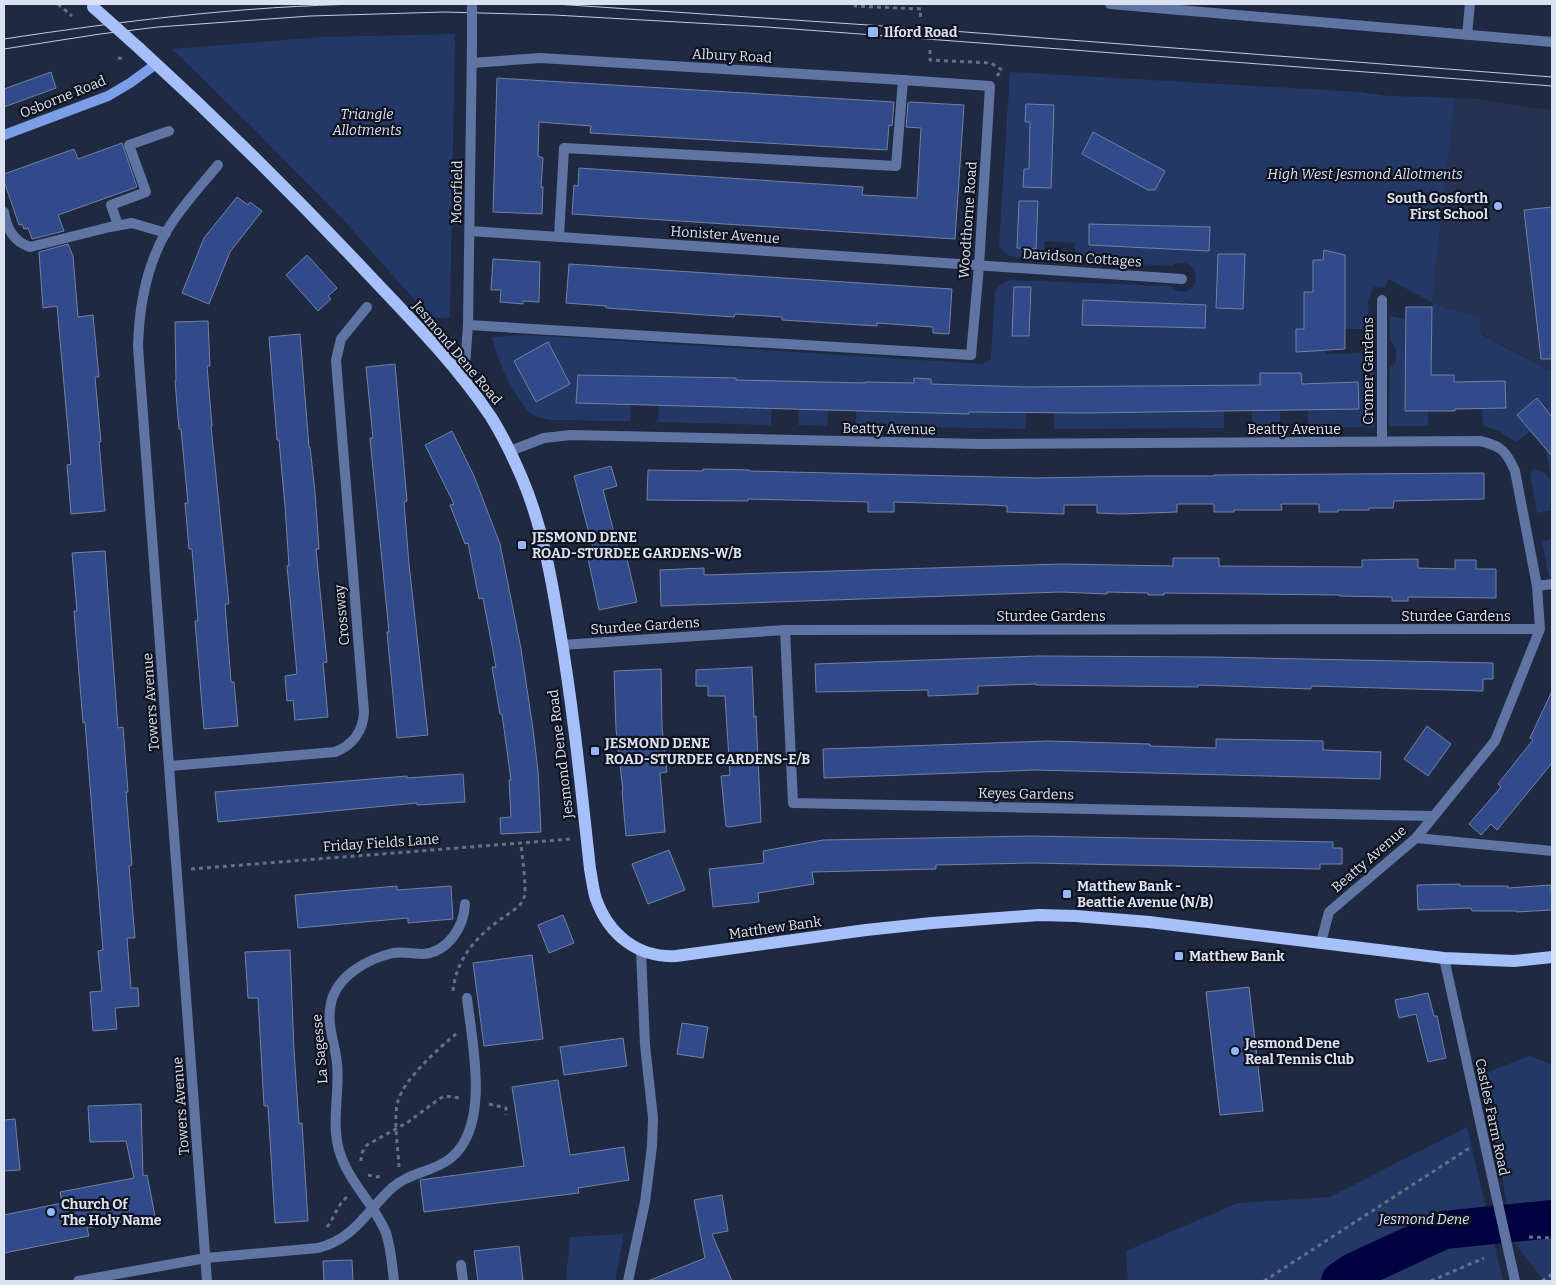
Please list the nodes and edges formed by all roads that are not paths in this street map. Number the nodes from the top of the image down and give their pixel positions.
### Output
1 (472, 4) edge
2 (1110, 4) edge
3 (1470, 4) edge
4 (91, 5) edge
5 (1467, 35) junction
6 (1552, 42) edge
7 (472, 63) junction
8 (156, 64) junction
9 (903, 80) junction
10 (990, 86) joint
11 (169, 131) dead end
12 (4, 135) edge
13 (218, 165) dead end
14 (4, 212) edge
15 (118, 225) junction
16 (470, 231) junction
17 (166, 233) junction
18 (559, 237) junction
19 (979, 266) junction
20 (1182, 278) dead end
21 (1382, 300) dead end
22 (367, 307) dead end
23 (468, 325) junction
24 (464, 381) junction
25 (1382, 442) junction
26 (510, 451) junction
27 (1552, 584) edge
28 (1537, 586) junction
29 (1540, 629) junction
30 (785, 630) junction
31 (562, 646) junction
32 (170, 766) junction
33 (1432, 816) junction
34 (1416, 838) junction
35 (1552, 851) edge
36 (595, 897) joint
37 (465, 904) dead end
38 (1322, 942) junction
39 (641, 951) junction
40 (1552, 957) edge
41 (1444, 958) junction
42 (467, 998) dead end
43 (372, 1209) junction
44 (206, 1258) junction
45 (461, 1265) dead end
46 (1514, 1279) edge
47 (78, 1281) edge
48 (208, 1281) edge
49 (394, 1281) edge
50 (463, 1281) edge
51 (628, 1281) edge

1 - 7 street, Moorfield, bridge
2 - 5 street
3 - 5 street
4 - 8 main road, Jesmond Dene Road, bridge
5 - 6 street
7 - 9 street, Albury Road
7 - 16 street, Moorfield
8 - 12 main road, Osborne Road
8 - 24 main road, Jesmond Dene Road
9 - 10 street, Albury Road
9 - 18 street
10 - 19 street, Woodthorne Road
11 - 15 street
13 - 17 street, Towers Avenue
14 - 15 street
15 - 17 street
16 - 18 street, Honister Avenue
16 - 23 street, Moorfield
17 - 32 street, Towers Avenue
18 - 19 street, Honister Avenue
19 - 20 street, Davidson Cottages
19 - 23 street, Woodthorne Road
21 - 25 street, Cromer Gardens
22 - 32 street, Crossway
23 - 24 street, Moorfield
24 - 26 main road, Jesmond Dene Road
25 - 26 street, Beatty Avenue
25 - 28 street, Beatty Avenue
26 - 31 main road, Jesmond Dene Road
27 - 28 street
28 - 29 street, Beatty Avenue
29 - 30 street, Sturdee Gardens
29 - 33 street, Beatty Avenue
30 - 31 street, Sturdee Gardens
30 - 33 street, Keyes Gardens
31 - 36 main road, Jesmond Dene Road
32 - 44 street, Towers Avenue
33 - 34 street, Beatty Avenue
34 - 35 street
34 - 38 street, Beatty Avenue
36 - 39 main road, Matthew Bank
37 - 43 street, La Sagesse
38 - 39 main road, Matthew Bank
38 - 41 main road, Matthew Bank
39 - 51 street
40 - 41 main road, Matthew Bank
41 - 46 street, Castles Farm Road
42 - 43 street
43 - 44 street
43 - 49 street, La Sagesse
44 - 47 street
44 - 48 street, Towers Avenue
45 - 50 street

